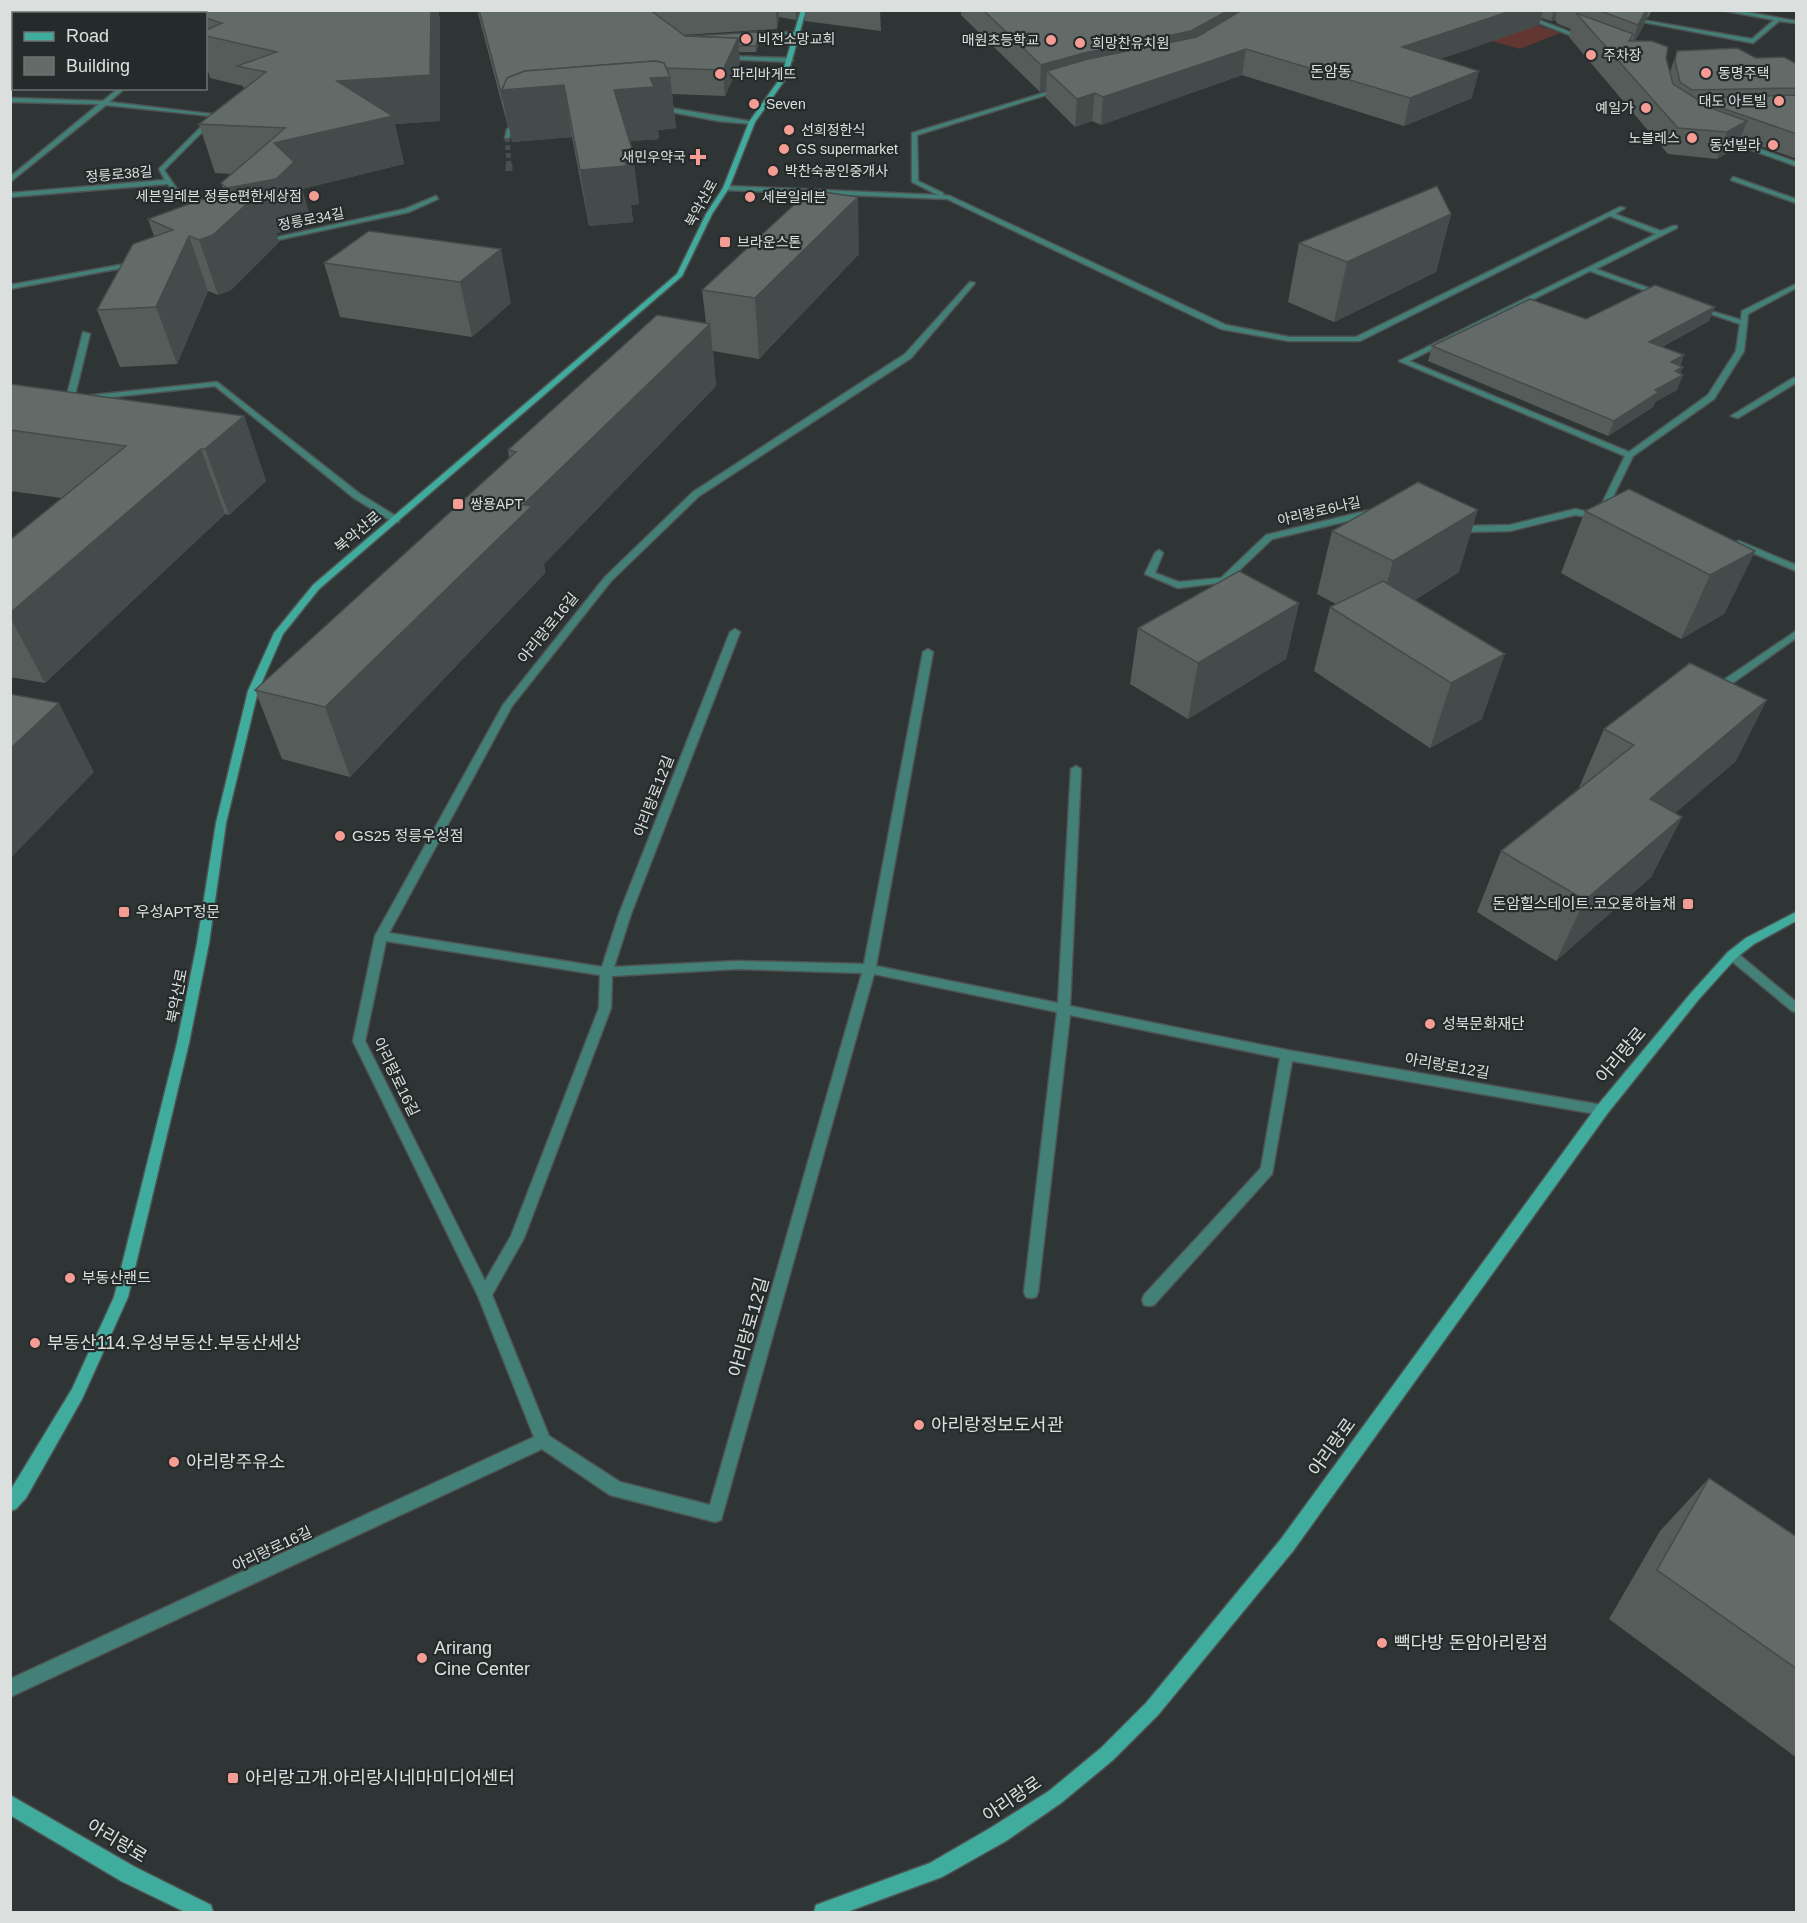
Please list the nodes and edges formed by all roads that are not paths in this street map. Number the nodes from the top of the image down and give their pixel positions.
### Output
1 (804, 10) edge
2 (1507, 10) edge
3 (1723, 10) edge
4 (1628, 18) edge
5 (1778, 20) junction
6 (1797, 22) edge
7 (798, 33) junction
8 (736, 34) edge
9 (1588, 40) edge
10 (710, 58) edge
11 (790, 60) junction
12 (1062, 89) edge
13 (121, 90) edge
14 (10, 100) edge
15 (106, 103) junction
16 (648, 108) edge
17 (532, 118) edge
18 (752, 122) junction
19 (1716, 135) edge
20 (507, 137) edge
21 (1795, 162) edge
22 (1733, 179) dead end
23 (10, 180) edge
24 (169, 182) junction
25 (726, 188) junction
26 (10, 195) edge
27 (948, 197) junction
28 (436, 198) dead end
29 (1797, 201) edge
30 (1622, 208) dead end
31 (1609, 214) junction
32 (205, 215) edge
33 (1675, 227) dead end
34 (1662, 234) junction
35 (252, 243) edge
36 (149, 262) edge
37 (1590, 269) junction
38 (972, 283) dead end
39 (1797, 286) edge
40 (10, 287) edge
41 (1666, 296) edge
42 (1688, 304) edge
43 (1743, 323) junction
44 (86, 334) dead end
45 (1797, 380) edge
46 (70, 399) junction
47 (58, 400) edge
48 (1735, 416) dead end
49 (1630, 455) junction
50 (1389, 508) edge
51 (1599, 517) junction
52 (1610, 519) edge
53 (396, 520) junction
54 (1453, 524) edge
55 (1725, 541) edge
56 (1159, 553) dead end
57 (1797, 568) edge
58 (735, 632) dead end
59 (1797, 633) edge
60 (928, 652) dead end
61 (1705, 698) edge
62 (1076, 769) dead end
63 (1797, 916) edge
64 (381, 936) junction
65 (1732, 955) junction
66 (869, 969) junction
67 (606, 972) junction
68 (1797, 1008) edge
69 (1064, 1009) junction
70 (1287, 1055) junction
71 (1602, 1110) junction
72 (1031, 1292) dead end
73 (485, 1294) junction
74 (1149, 1300) dead end
75 (543, 1441) junction
76 (10, 1503) edge
77 (10, 1688) edge
78 (10, 1804) edge
79 (833, 1911) edge
80 (204, 1912) edge

1 - 7 street, 북악산로
2 - 9 street
3 - 5 street
4 - 5 street
5 - 6 street
7 - 8 street
7 - 11 street, 북악산로
10 - 11 street
11 - 18 street, 북악산로
12 - 27 street
13 - 15 street
14 - 15 street
15 - 23 street
15 - 24 street
16 - 18 street
17 - 20 street
18 - 25 street, 북악산로
19 - 21 street
22 - 29 street
24 - 26 street, 정릉로38길
24 - 32 street, 정릉로38길
25 - 27 street
25 - 53 street, 북악산로
27 - 31 street
28 - 35 street, 정릉로34길
30 - 31 street
31 - 34 street
33 - 34 street
34 - 37 street
36 - 40 street
37 - 41 street
37 - 49 street
38 - 64 street, 아리랑로16길
39 - 43 street
42 - 43 street
43 - 49 street
44 - 46 street
45 - 48 street
46 - 47 street, 북악산로
46 - 53 street, 북악산로
49 - 51 street
50 - 56 street, 아리랑로6나길
51 - 52 street
51 - 54 street
53 - 76 street, 북악산로
55 - 57 street
58 - 67 street, 아리랑로12길
59 - 61 street
60 - 66 street, 아리랑로12길
62 - 69 street
63 - 65 street, 아리랑로
64 - 67 street, 아리랑로12길
64 - 73 street, 아리랑로16길
65 - 68 street
65 - 71 street, 아리랑로
66 - 67 street, 아리랑로12길
66 - 69 street, 아리랑로12길
66 - 75 street, 아리랑로12길
67 - 73 street, 아리랑로12길
69 - 70 street, 아리랑로12길
69 - 72 street
70 - 71 street, 아리랑로12길
70 - 74 street
71 - 79 street, 아리랑로
73 - 75 street, 아리랑로16길
75 - 77 street, 아리랑로16길
78 - 80 street, 아리랑로

